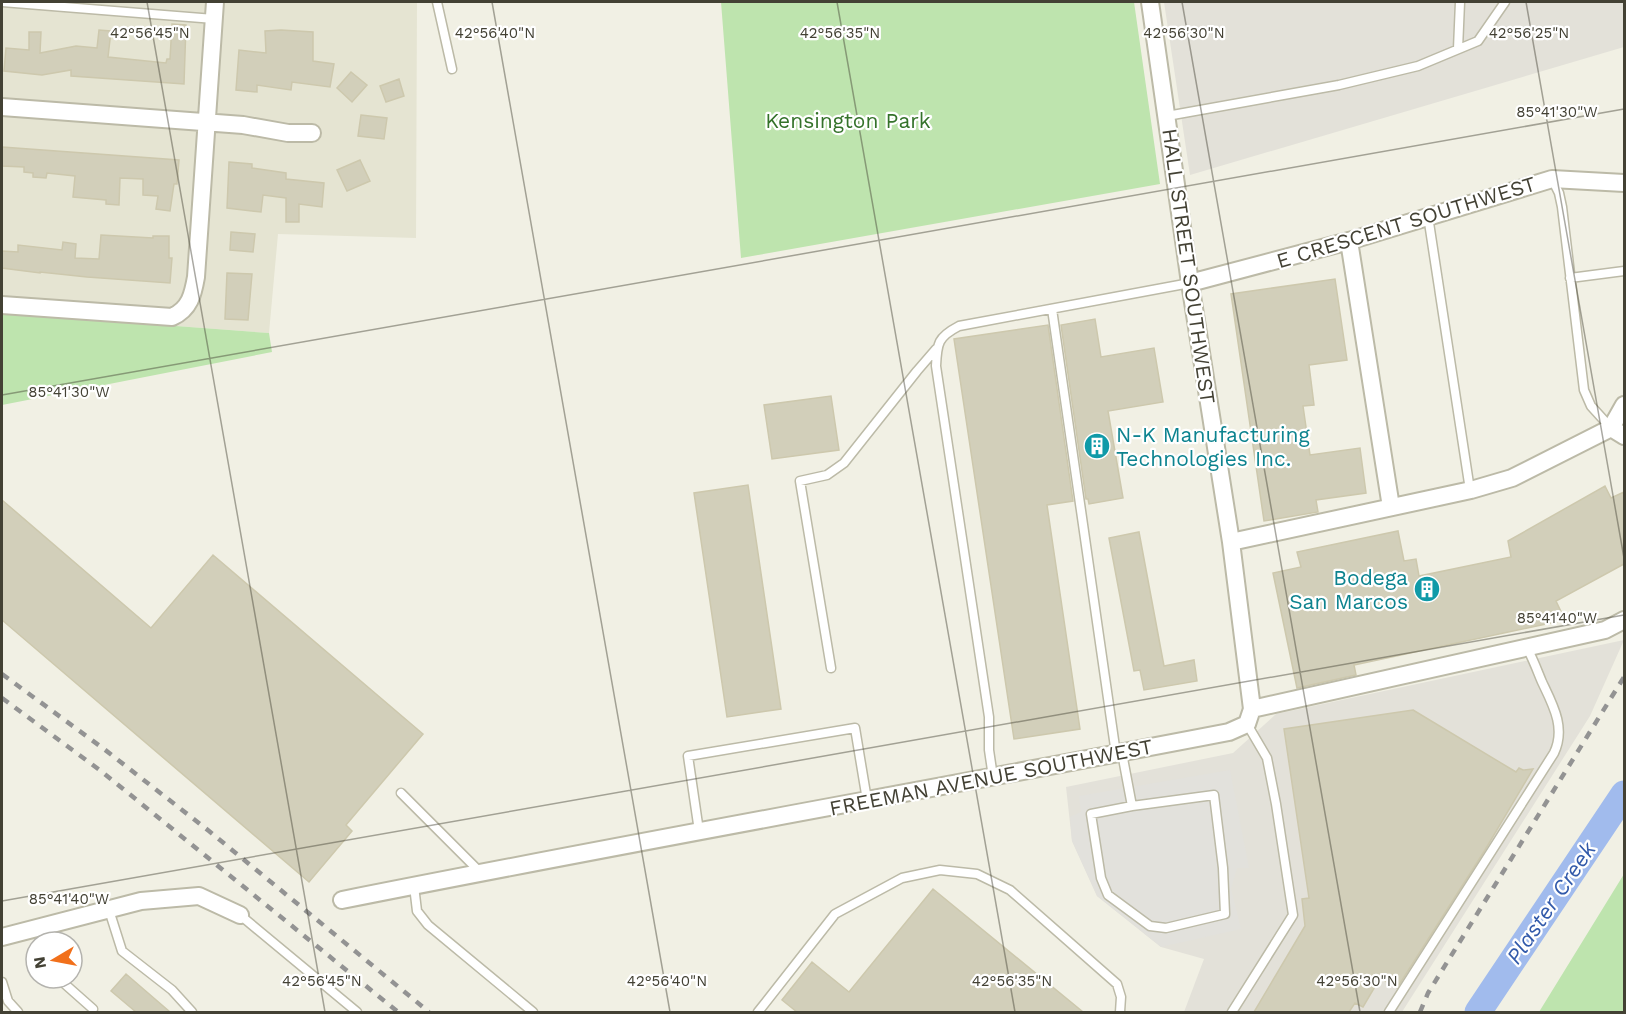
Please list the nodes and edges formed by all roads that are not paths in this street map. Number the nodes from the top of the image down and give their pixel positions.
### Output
1 (2, 2) edge
2 (215, 2) edge
3 (437, 2) edge
4 (1150, 2) edge
5 (1460, 2) edge
6 (1505, 2) edge
7 (214, 19) junction
8 (1458, 49) junction
9 (452, 69) dead end
10 (2, 107) edge
11 (1167, 117) junction
12 (207, 122) junction
13 (312, 133) dead end
14 (1552, 179) junction
15 (1624, 183) edge
16 (1428, 216) junction
17 (1349, 241) junction
18 (1624, 271) edge
19 (1570, 278) junction
20 (1190, 284) junction
21 (2, 305) edge
22 (1052, 309) junction
23 (936, 349) junction
24 (1624, 405) edge
25 (1618, 432) edge
26 (1470, 490) junction
27 (1391, 507) junction
28 (1231, 542) junction
29 (1624, 620) edge
30 (1527, 648) junction
31 (831, 668) dead end
32 (1250, 717) junction
33 (1119, 753) junction
34 (993, 778) junction
35 (400, 793) dead end
36 (867, 800) junction
37 (1132, 806) junction
38 (699, 831) junction
39 (481, 872) junction
40 (414, 886) junction
41 (342, 900) dead end
42 (109, 910) junction
43 (240, 915) joint
44 (57, 930) edge
45 (24, 936) edge
46 (2, 937) edge
47 (2, 982) edge
48 (72, 990) edge
49 (93, 1009) dead end
50 (18, 1012) edge
51 (192, 1012) edge
52 (357, 1012) edge
53 (533, 1012) edge
54 (758, 1012) edge
55 (1120, 1012) edge
56 (1232, 1012) edge
57 (1389, 1012) edge

1 - 7 lane
2 - 7 street
3 - 9 lane
4 - 11 street, HALL STREET SOUTHWEST
5 - 8 lane
6 - 8 lane
7 - 12 street
8 - 11 lane
10 - 12 street
11 - 20 street, HALL STREET SOUTHWEST
12 - 13 street
12 - 21 street
14 - 15 street, E CRESCENT SOUTHWEST
14 - 16 street, E CRESCENT SOUTHWEST
14 - 19 lane
16 - 17 street, E CRESCENT SOUTHWEST
16 - 26 lane
17 - 20 street, E CRESCENT SOUTHWEST
17 - 27 street
18 - 19 lane
19 - 25 lane
20 - 22 lane
20 - 28 street, HALL STREET SOUTHWEST
22 - 23 lane
22 - 33 lane
23 - 31 lane
23 - 34 lane
24 - 25 street
25 - 26 street
26 - 27 street
27 - 28 street
28 - 32 street, HALL STREET SOUTHWEST
29 - 30 street, FREEMAN AVENUE SOUTHWEST
30 - 32 street, FREEMAN AVENUE SOUTHWEST
30 - 57 lane
32 - 33 street, FREEMAN AVENUE SOUTHWEST
32 - 56 lane
33 - 34 street, FREEMAN AVENUE SOUTHWEST
33 - 37 lane
34 - 36 street, FREEMAN AVENUE SOUTHWEST
35 - 39 lane
36 - 38 street, FREEMAN AVENUE SOUTHWEST
36 - 38 lane
37 - 37 lane
38 - 39 street, FREEMAN AVENUE SOUTHWEST
39 - 40 street, FREEMAN AVENUE SOUTHWEST
40 - 41 street, FREEMAN AVENUE SOUTHWEST
40 - 53 lane
42 - 43 street
42 - 44 street
42 - 51 lane
43 - 52 lane
45 - 46 street
47 - 50 lane
48 - 49 lane
54 - 55 lane

